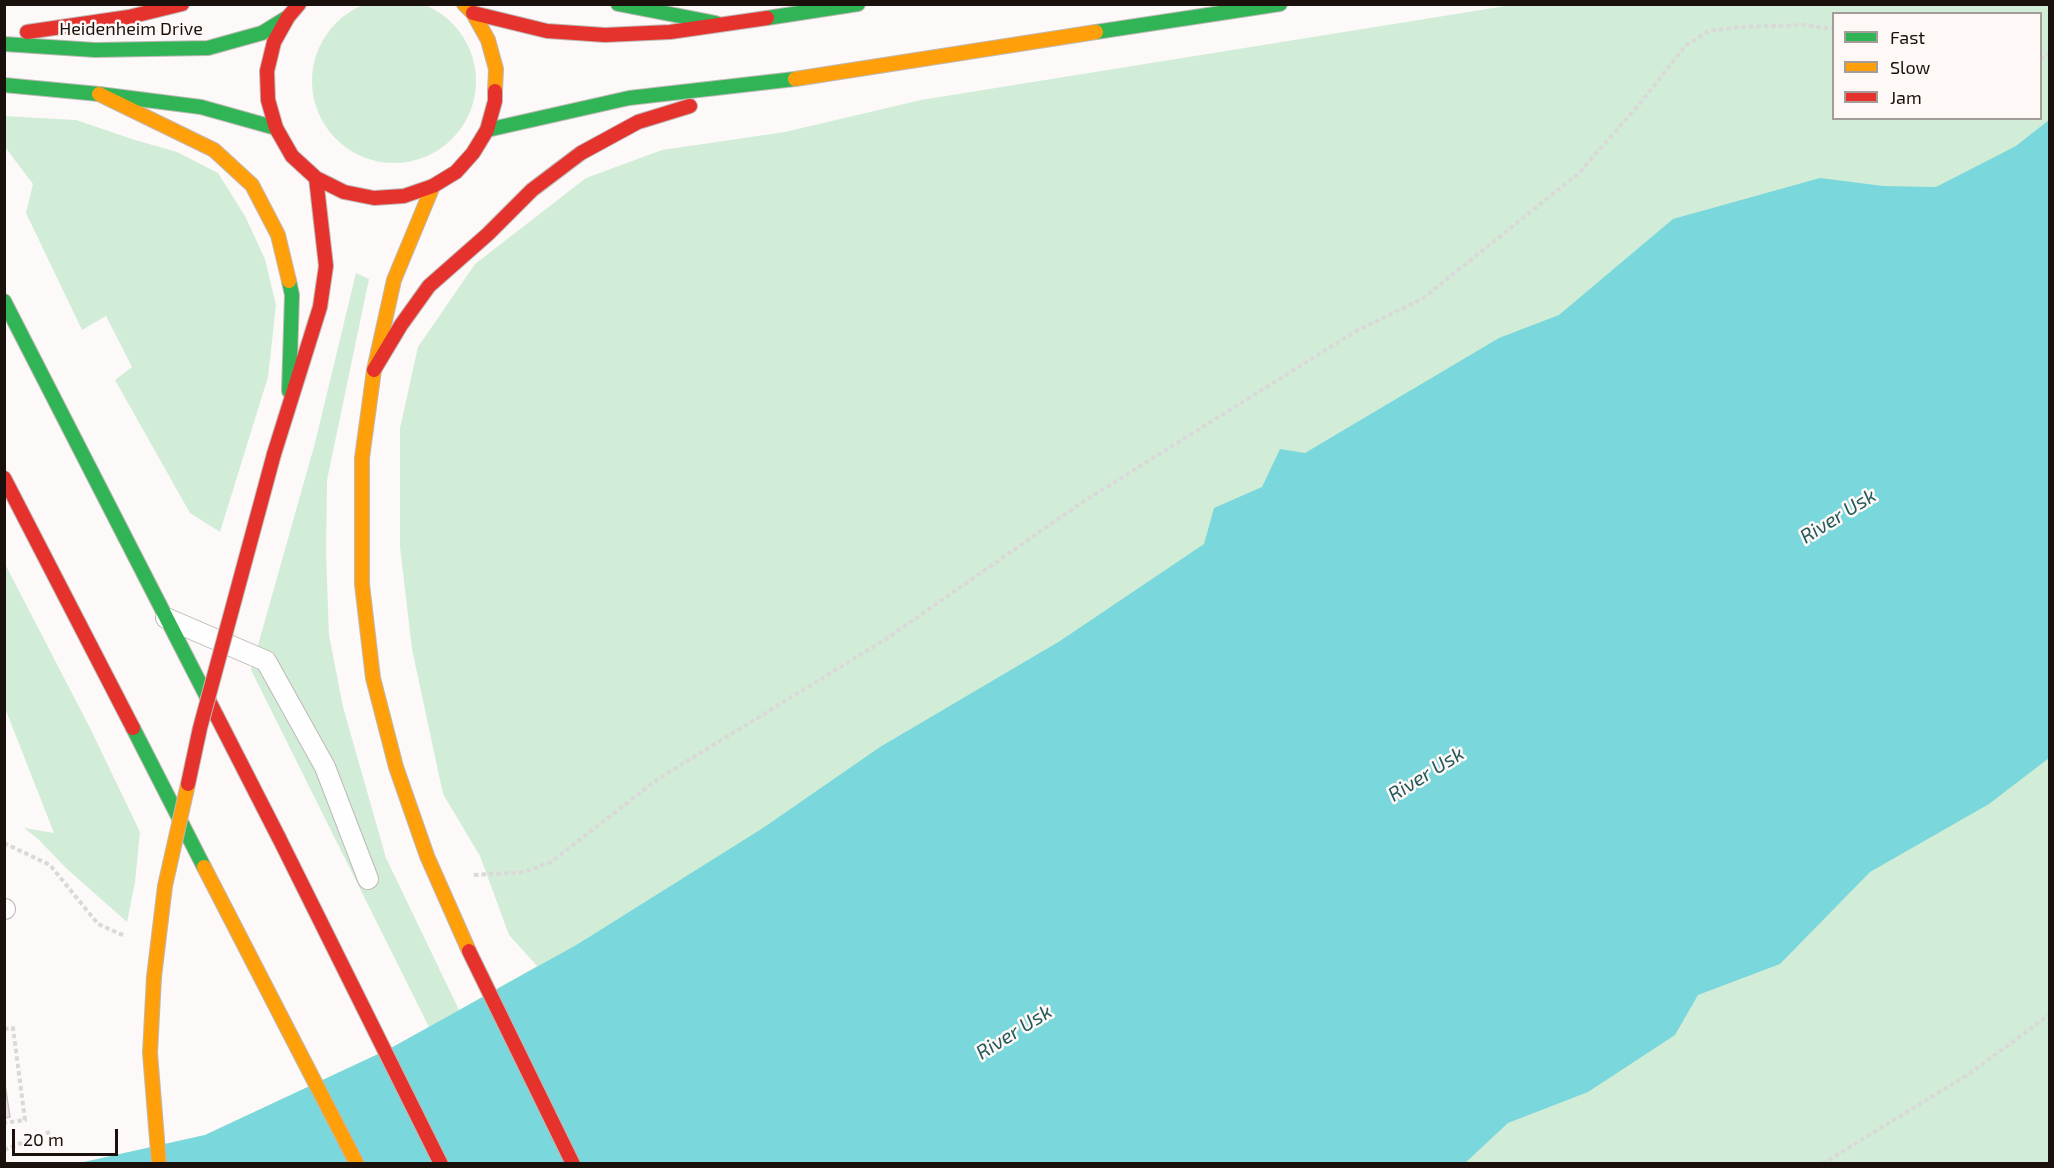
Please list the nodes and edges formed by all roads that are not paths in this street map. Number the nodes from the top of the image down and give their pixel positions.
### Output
1 (182, 4) edge
2 (299, 4) edge
3 (618, 4) edge
4 (858, 4) edge
5 (1280, 4) edge
6 (468, 9) edge
7 (288, 17) junction
8 (720, 23) junction
9 (4, 35) edge
10 (4, 44) edge
11 (766, 83) junction
12 (4, 85) edge
13 (99, 94) junction
14 (276, 128) junction
15 (487, 130) junction
16 (316, 178) junction
17 (433, 186) junction
18 (4, 301) edge
19 (374, 370) junction
20 (289, 401) junction
21 (4, 478) edge
22 (166, 618) junction
23 (368, 879) dead end
24 (159, 1164) edge
25 (357, 1164) edge
26 (441, 1164) edge
27 (573, 1164) edge

1 - 9 main road
2 - 7 main road
3 - 8 main road
4 - 8 main road
5 - 11 main road
6 - 8 main road
6 - 15 main road
7 - 10 main road, Heidenheim Drive
7 - 14 main road
11 - 15 main road
11 - 19 main road
12 - 13 main road
13 - 14 main road
13 - 20 main road
14 - 16 main road
15 - 17 main road
16 - 17 main road
16 - 20 main road
17 - 19 main road
18 - 22 main road
19 - 27 main road, bridge
20 - 24 main road, bridge
21 - 25 main road, bridge
22 - 23 lane
22 - 26 main road, bridge

